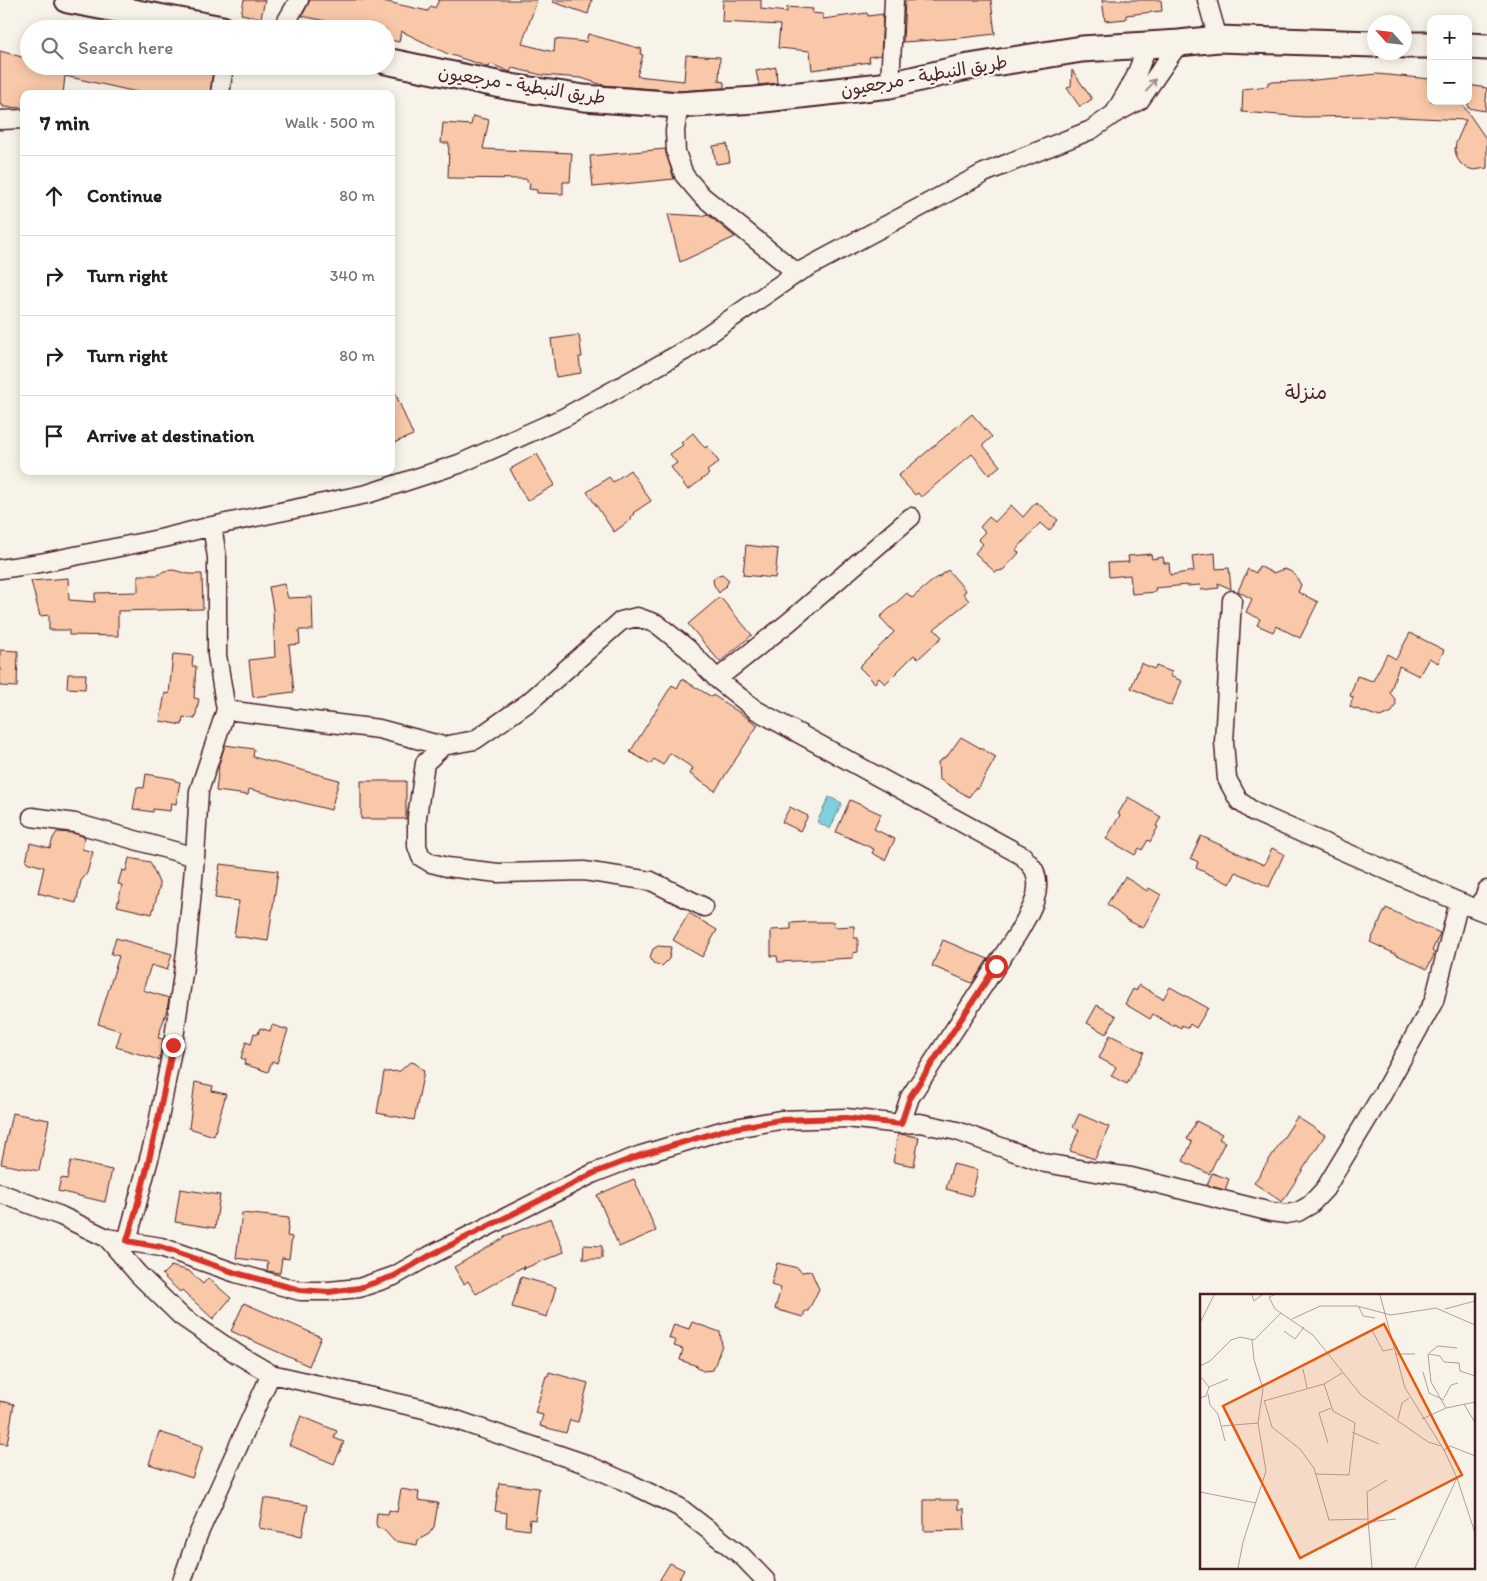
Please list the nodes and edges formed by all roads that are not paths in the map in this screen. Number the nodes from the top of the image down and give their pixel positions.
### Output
1 (68, 0) edge
2 (298, 0) edge
3 (894, 0) edge
4 (1207, 0) edge
5 (174, 20) edge
6 (287, 20) edge
7 (1218, 39) junction
8 (1179, 43) junction
9 (1148, 44) junction
10 (1367, 44) edge
11 (1412, 44) edge
12 (1427, 45) edge
13 (395, 63) edge
14 (223, 75) edge
15 (890, 85) junction
16 (221, 90) edge
17 (679, 106) junction
18 (1114, 114) junction
19 (20, 119) edge
20 (0, 120) edge
21 (796, 273) junction
22 (911, 517) dead end
23 (212, 526) junction
24 (0, 569) edge
25 (1232, 600) dead end
26 (717, 679) junction
27 (226, 710) junction
28 (442, 746) junction
29 (32, 817) dead end
30 (195, 857) junction
31 (1487, 890) edge
32 (1459, 902) junction
33 (704, 907) dead end
34 (1483, 912) edge
35 (901, 1124) junction
36 (0, 1193) edge
37 (107, 1238) junction
38 (127, 1241) junction
39 (271, 1374) junction
40 (182, 1581) edge
41 (766, 1581) edge

1 - 5 main road
2 - 6 street
3 - 15 street
4 - 7 street
7 - 8 main road, طريق النبطية - مرجعيون
7 - 10 main road, طريق النبطية - مرجعيون
8 - 9 main road, طريق النبطية - مرجعيون
18 -> 8 street
9 - 15 main road, طريق النبطية - مرجعيون
9 - 18 street
11 - 12 main road
13 - 17 main road, طريق النبطية - مرجعيون
14 - 16 street
15 - 17 main road, طريق النبطية - مرجعيون
17 - 21 street
18 - 21 street
19 - 20 street
21 - 23 street
22 - 26 street
23 - 24 street
23 - 27 street
25 - 32 street
26 - 28 street
26 - 35 street
27 - 28 street
27 - 30 street
28 - 33 street
29 - 30 street
30 - 38 street
31 - 34 street
32 - 34 street
32 - 35 street
35 - 38 street
36 - 37 street
37 - 38 street
37 - 39 street
39 - 40 street
39 - 41 street

